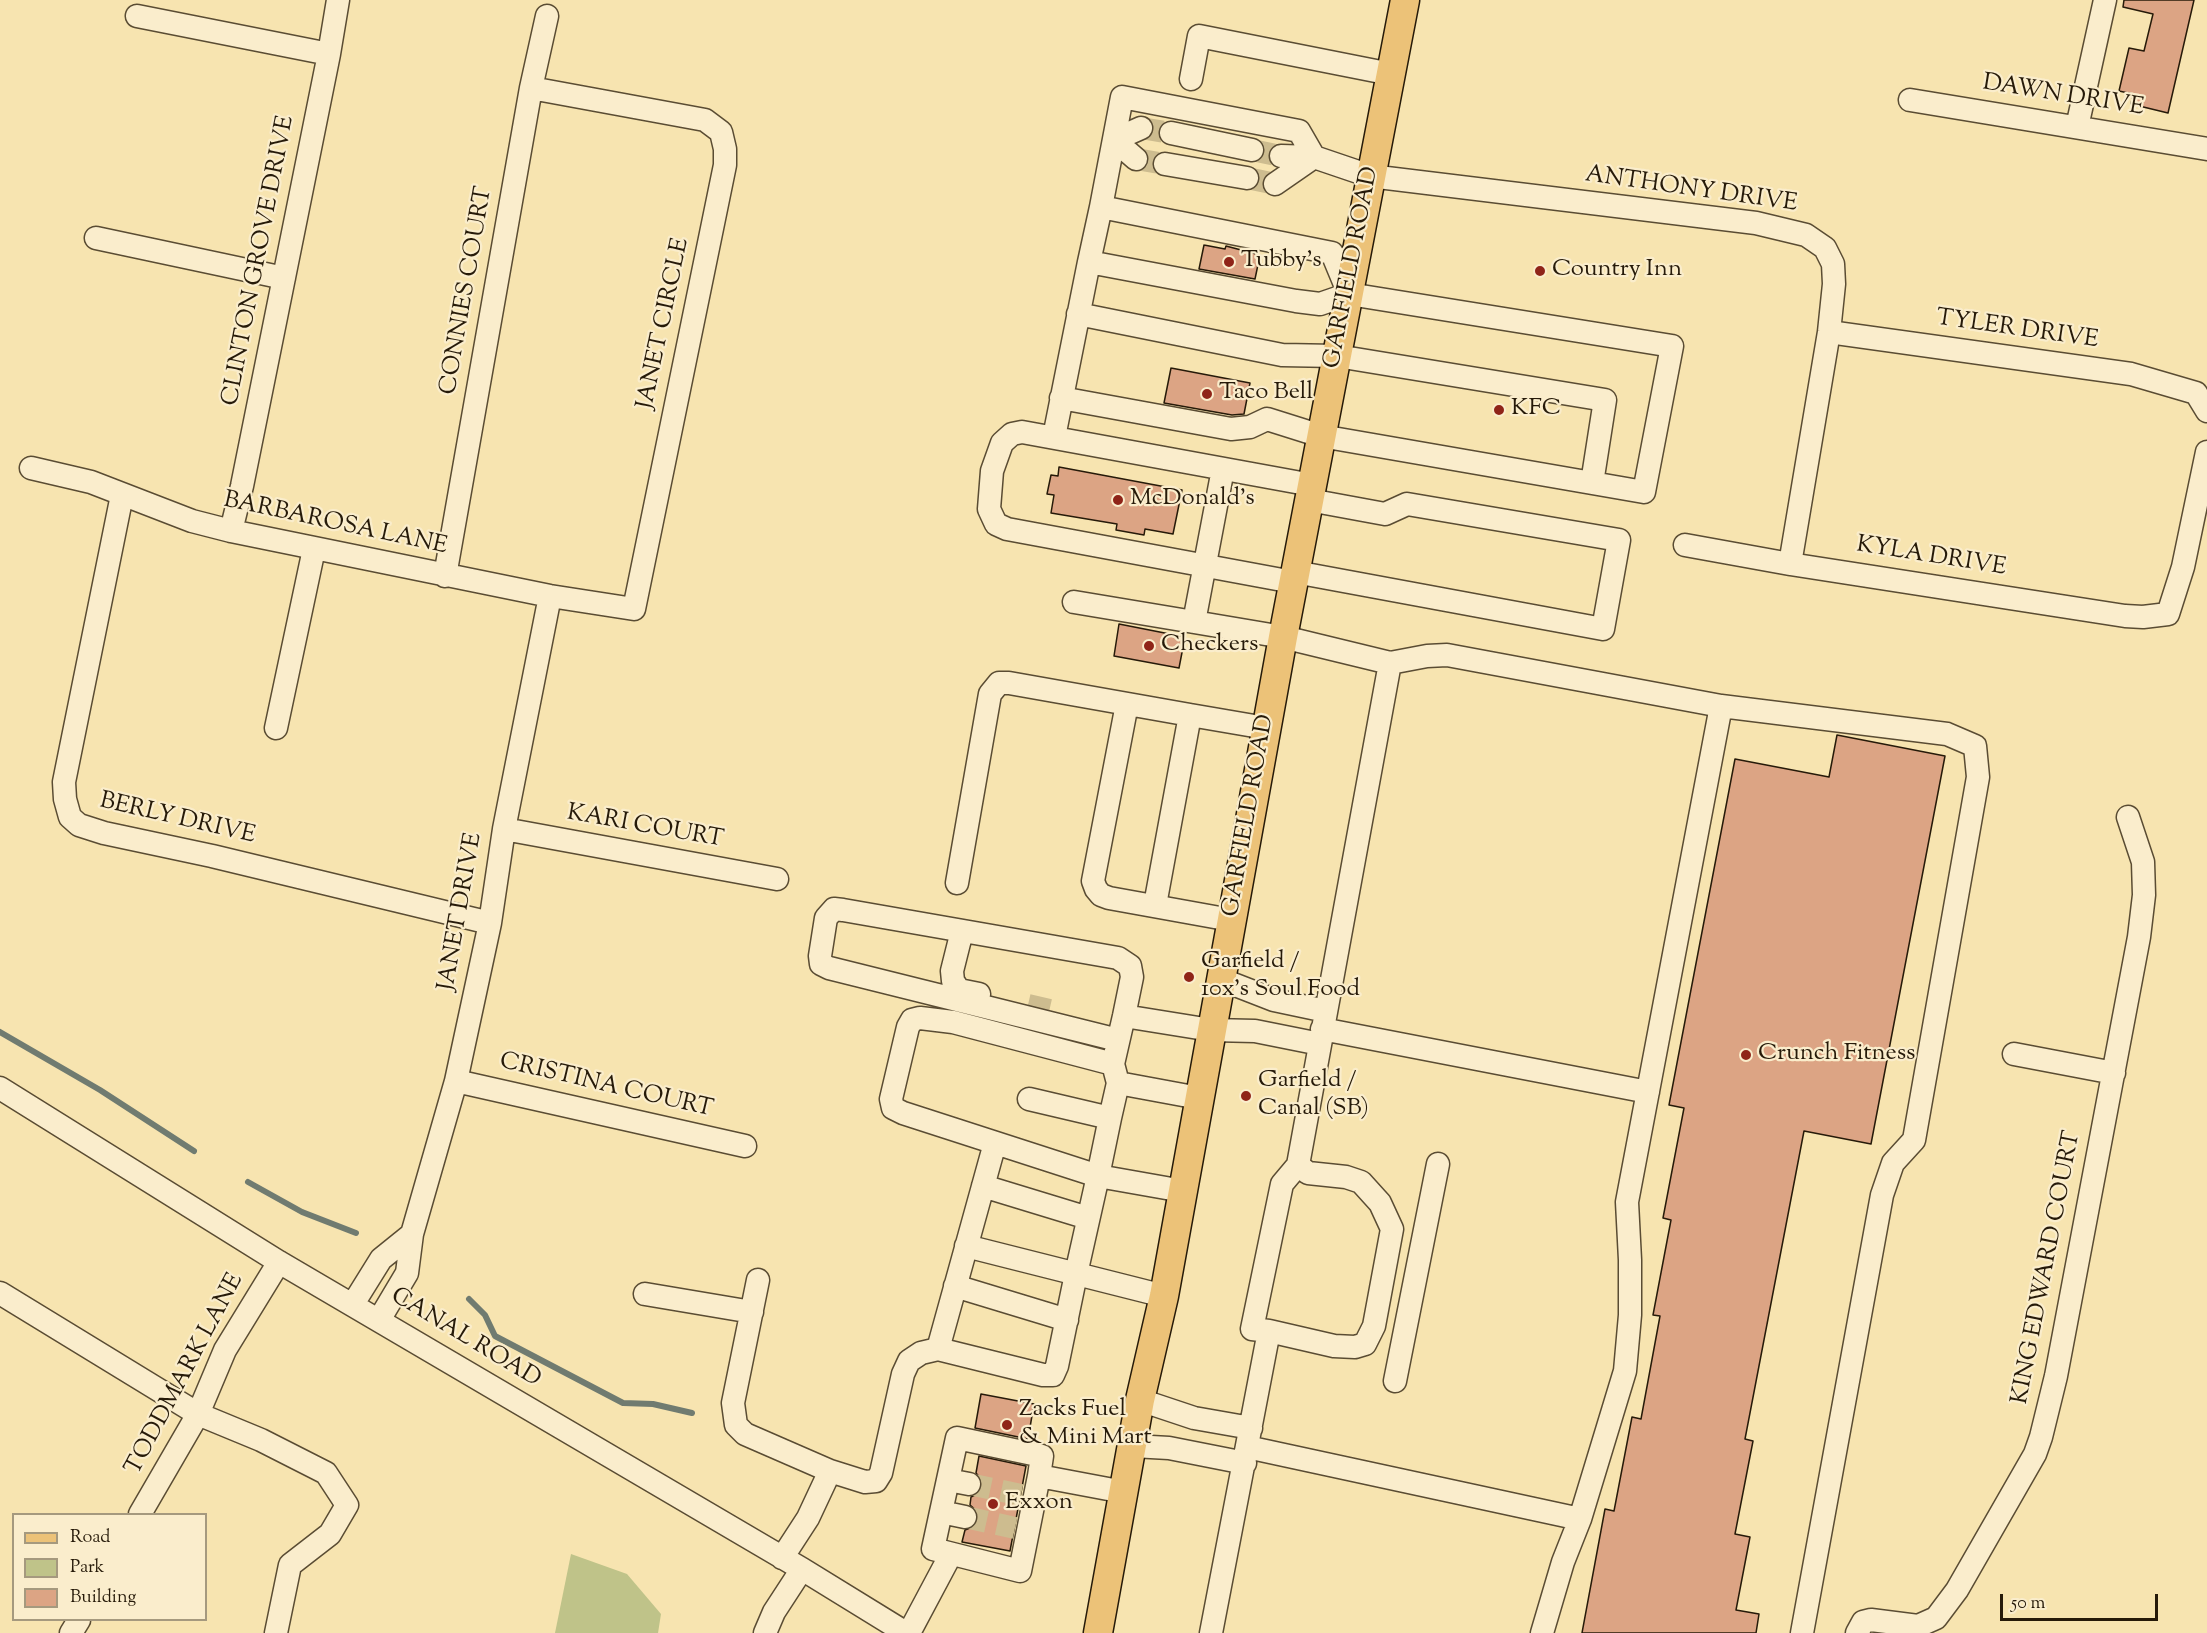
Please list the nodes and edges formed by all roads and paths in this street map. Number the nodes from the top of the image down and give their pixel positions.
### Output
1 (338, 0) edge
2 (1405, 0) edge
3 (2105, 0) edge
4 (137, 16) dead end
5 (547, 16) dead end
6 (329, 54) junction
7 (1390, 74) junction
8 (1191, 79) dead end
9 (531, 88) junction
10 (1910, 100) dead end
11 (2077, 127) junction
12 (1114, 140) junction
13 (1139, 143) tunnel mouth
14 (2207, 149) edge
15 (1314, 157) junction
16 (1250, 164) joint
17 (1278, 170) tunnel mouth
18 (1370, 176) junction
19 (1101, 207) junction
20 (96, 238) dead end
21 (1089, 262) junction
22 (284, 278) junction
23 (1349, 294) junction
24 (1078, 315) junction
25 (1829, 332) junction
26 (1337, 356) junction
27 (1061, 398) junction
28 (2202, 402) edge
29 (1321, 436) junction
30 (1054, 437) junction
31 (2207, 452) edge
32 (32, 468) dead end
33 (1223, 469) junction
34 (1592, 483) junction
35 (1310, 493) junction
36 (122, 495) junction
37 (231, 531) junction
38 (1685, 545) dead end
39 (314, 549) junction
40 (1790, 564) junction
41 (1205, 566) junction
42 (445, 576) junction
43 (1294, 577) junction
44 (550, 596) junction
45 (1074, 602) dead end
46 (634, 609) joint
47 (1194, 622) junction
48 (1283, 637) junction
49 (1390, 663) junction
50 (1127, 704) junction
51 (1720, 706) junction
52 (1190, 715) junction
53 (276, 728) dead end
54 (1266, 728) junction
55 (2128, 817) dead end
56 (504, 829) junction
57 (777, 879) dead end
58 (957, 883) dead end
59 (1155, 905) junction
60 (1231, 920) junction
61 (490, 923) junction
62 (962, 931) junction
63 (1220, 979) junction
64 (1028, 1005) tunnel mouth
65 (1050, 1010) tunnel mouth
66 (1124, 1016) junction
67 (1323, 1028) junction
68 (1078, 1029) junction
69 (1211, 1030) junction
70 (1118, 1040) junction
71 (2014, 1054) dead end
72 (1115, 1073) junction
73 (2114, 1073) junction
74 (456, 1081) junction
75 (0, 1088) edge
76 (1648, 1092) junction
77 (1199, 1098) junction
78 (1029, 1099) dead end
79 (1110, 1118) junction
80 (995, 1143) junction
81 (745, 1146) dead end
82 (1438, 1164) dead end
83 (1298, 1165) junction
84 (1098, 1176) junction
85 (983, 1186) junction
86 (1183, 1191) junction
87 (1088, 1218) junction
88 (412, 1234) junction
89 (966, 1246) junction
90 (279, 1262) junction
91 (1076, 1274) junction
92 (758, 1280) dead end
93 (955, 1286) junction
94 (0, 1293) edge
95 (645, 1294) dead end
96 (1164, 1296) junction
97 (353, 1304) junction
98 (752, 1312) junction
99 (379, 1320) junction
100 (1067, 1320) junction
101 (1269, 1331) junction
102 (938, 1349) junction
103 (1395, 1381) dead end
104 (1140, 1400) junction
105 (198, 1414) junction
106 (1133, 1446) junction
107 (1248, 1446) junction
108 (830, 1471) junction
109 (1032, 1489) junction
110 (1125, 1492) junction
111 (941, 1512) junction
112 (141, 1513) edge
113 (965, 1517) tunnel mouth
114 (1580, 1519) junction
115 (951, 1554) junction
116 (792, 1564) junction
117 (276, 1633) edge
118 (765, 1633) edge
119 (908, 1633) edge
120 (1098, 1633) edge
121 (1211, 1633) edge
122 (1542, 1633) edge
123 (1802, 1633) edge
124 (1857, 1633) edge

1 - 6 street, CLINTON GROVE DRIVE
2 - 7 main road, GARFIELD ROAD
3 - 11 street
4 - 6 street
5 - 9 street, CONNIES COURT
6 - 22 street, CLINTON GROVE DRIVE
7 - 8 street
7 - 18 main road, GARFIELD ROAD
9 - 42 street, CONNIES COURT
9 - 46 street, JANET CIRCLE
10 - 11 street, DAWN DRIVE
11 - 14 street, DAWN DRIVE
12 - 13 street
12 - 15 street
12 - 19 street
15 - 17 street, ANTHONY DRIVE
15 - 18 street, ANTHONY DRIVE
16 - 16 street
18 - 23 main road, GARFIELD ROAD
18 - 25 street, ANTHONY DRIVE
19 - 21 street
19 - 23 street
20 - 22 street
21 - 23 street
21 - 24 street
22 - 37 street, CLINTON GROVE DRIVE
23 - 26 main road, GARFIELD ROAD
23 - 34 street
24 - 26 street
24 - 27 street
25 - 28 street, TYLER DRIVE
25 - 40 street, ANTHONY DRIVE
26 - 29 main road, GARFIELD ROAD
26 - 34 street
27 - 29 street
27 - 30 street
29 - 34 street
29 - 35 main road, GARFIELD ROAD
30 - 33 street
30 - 41 street
31 - 40 street, KYLA DRIVE
32 - 36 street, BARBAROSA LANE
33 - 35 street
33 - 41 street
35 - 43 main road, GARFIELD ROAD
35 - 43 street
36 - 37 street, BARBAROSA LANE
36 - 61 street, BERLY DRIVE
37 - 39 street, BARBAROSA LANE
38 - 40 street, KYLA DRIVE
39 - 42 street, BARBAROSA LANE
39 - 53 street
41 - 43 street
41 - 47 street
42 - 44 street, BARBAROSA LANE
43 - 48 main road, GARFIELD ROAD
44 - 46 street, BARBAROSA LANE
44 - 56 street, JANET DRIVE
45 - 47 street
47 - 48 street
48 - 49 street
48 - 54 main road, GARFIELD ROAD
49 - 51 street
49 - 67 street
50 - 52 street
50 - 58 street
50 - 59 street
51 - 76 street
51 - 123 street
52 - 54 street
52 - 59 street
54 - 60 main road, GARFIELD ROAD
55 - 73 street, KING EDWARD COURT
56 - 57 street, KARI COURT
56 - 61 street, JANET DRIVE
59 - 60 street
60 - 63 main road, GARFIELD ROAD
61 - 74 street, JANET DRIVE
62 - 64 street
62 - 66 street
62 - 68 street
63 - 67 street
63 - 69 main road, GARFIELD ROAD
65 - 68 street
66 - 69 street
66 - 70 street
67 - 69 street
67 - 76 street
67 - 83 street
68 - 70 street
69 - 77 main road, GARFIELD ROAD
70 - 72 street
71 - 73 street
72 - 77 street
72 - 79 street
72 - 80 street
73 - 124 street, KING EDWARD COURT
74 - 81 street, CRISTINA COURT
74 - 88 street, JANET DRIVE
75 - 90 street, CANAL ROAD
76 - 114 street
77 - 86 main road, GARFIELD ROAD
78 - 79 street
79 - 84 street
80 - 84 street
80 - 85 street
82 - 103 street
83 - 101 street
83 - 101 street
84 - 86 street
84 - 87 street
85 - 87 street
85 - 89 street
86 - 96 main road, GARFIELD ROAD
87 - 91 street
88 - 97 street
88 - 99 street, JANET DRIVE
89 - 91 street
89 - 93 street
90 - 97 street, CANAL ROAD
90 - 105 street, TODDMARK LANE
91 - 96 street
91 - 100 street
92 - 98 street
93 - 100 street
93 - 102 street
94 - 105 street
95 - 98 street
96 - 104 main road, GARFIELD ROAD
97 - 99 street, CANAL ROAD
98 - 108 street
99 - 116 street, CANAL ROAD
100 - 102 street
101 - 107 street
102 - 108 street
104 - 106 main road, GARFIELD ROAD
104 - 107 street
105 - 112 street, TODDMARK LANE
105 - 117 street
106 - 107 street
106 - 110 main road, GARFIELD ROAD
107 - 114 street
107 - 121 street
108 - 116 street
109 - 110 street
109 - 111 street
109 - 115 street
110 - 120 main road, GARFIELD ROAD
111 - 113 street
111 - 115 street
114 - 122 street
115 - 119 street
116 - 118 street
116 - 119 street, CANAL ROAD

